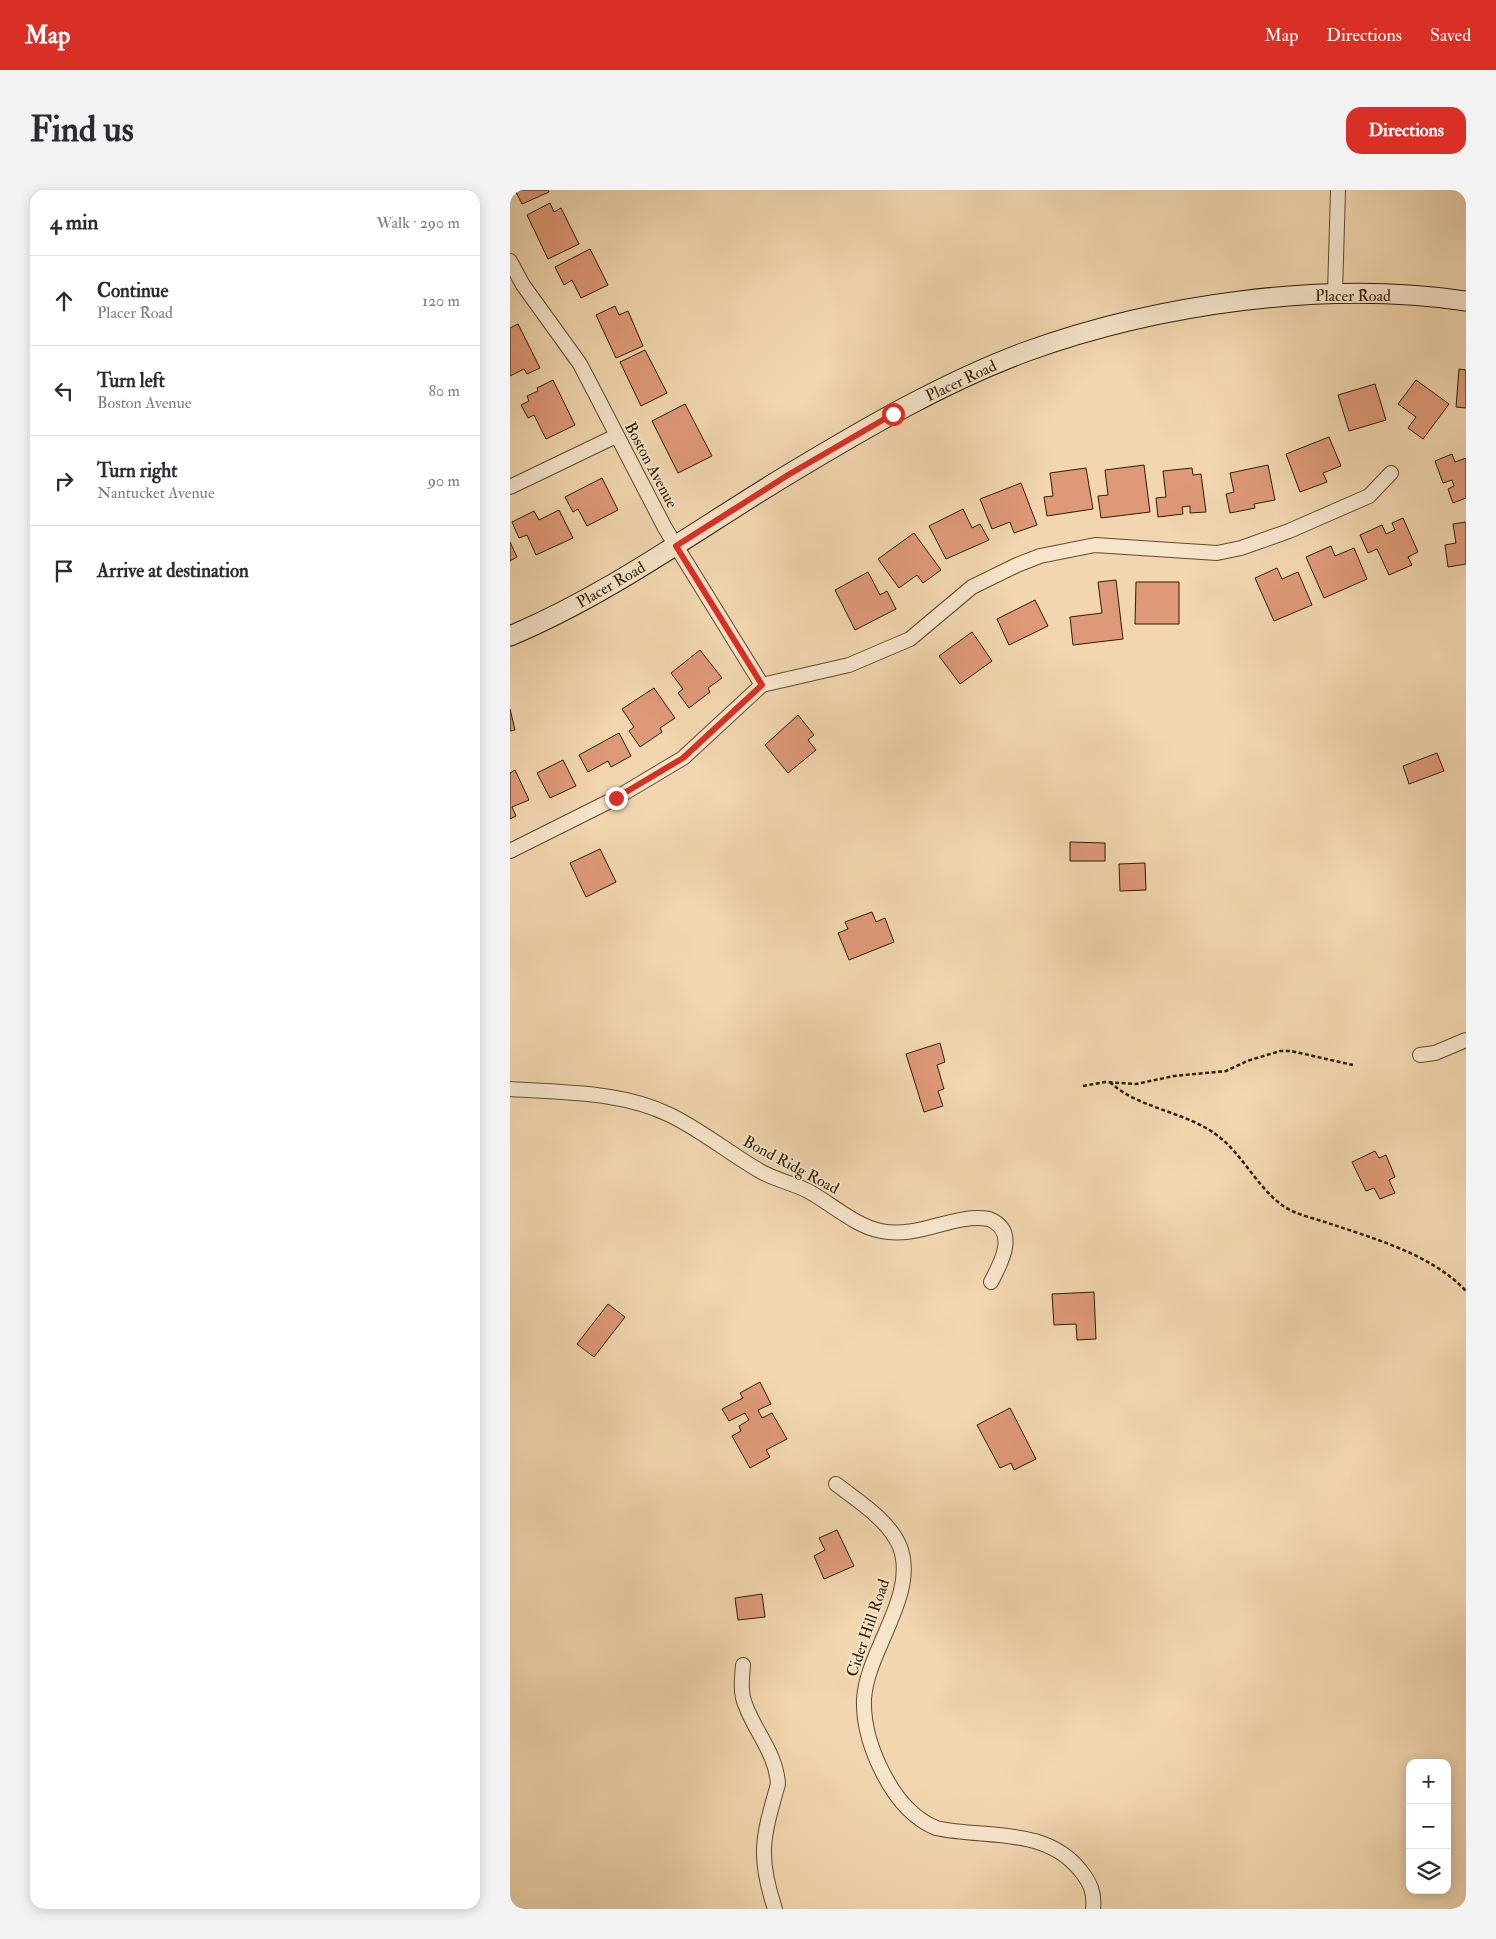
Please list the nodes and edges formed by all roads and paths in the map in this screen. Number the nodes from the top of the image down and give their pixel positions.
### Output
1 (1338, 190) edge
2 (510, 261) edge
3 (1335, 293) junction
4 (1466, 301) edge
5 (616, 436) junction
6 (1391, 473) dead end
7 (510, 487) edge
8 (676, 546) junction
9 (510, 636) edge
10 (762, 685) junction
11 (510, 851) edge
12 (1466, 1040) edge
13 (1420, 1055) dead end
14 (1353, 1065) dead end
15 (1110, 1082) junction
16 (1083, 1086) dead end
17 (510, 1089) edge
18 (991, 1282) dead end
19 (1466, 1291) edge
20 (836, 1484) dead end
21 (743, 1666) dead end
22 (775, 1909) edge
23 (1093, 1909) edge

1 - 3 street
2 - 5 street, Boston Avenue
3 - 4 main road, Placer Road
3 - 8 main road, Placer Road
5 - 7 street
5 - 8 street, Boston Avenue
6 - 10 street
8 - 9 main road, Placer Road
8 - 10 street, Boston Avenue
10 - 11 street
12 - 13 street
14 - 15 path
15 - 16 path
15 - 19 path
17 - 18 street, Bond Ridg Road
20 - 23 street, Cider Hill Road
21 - 22 street

